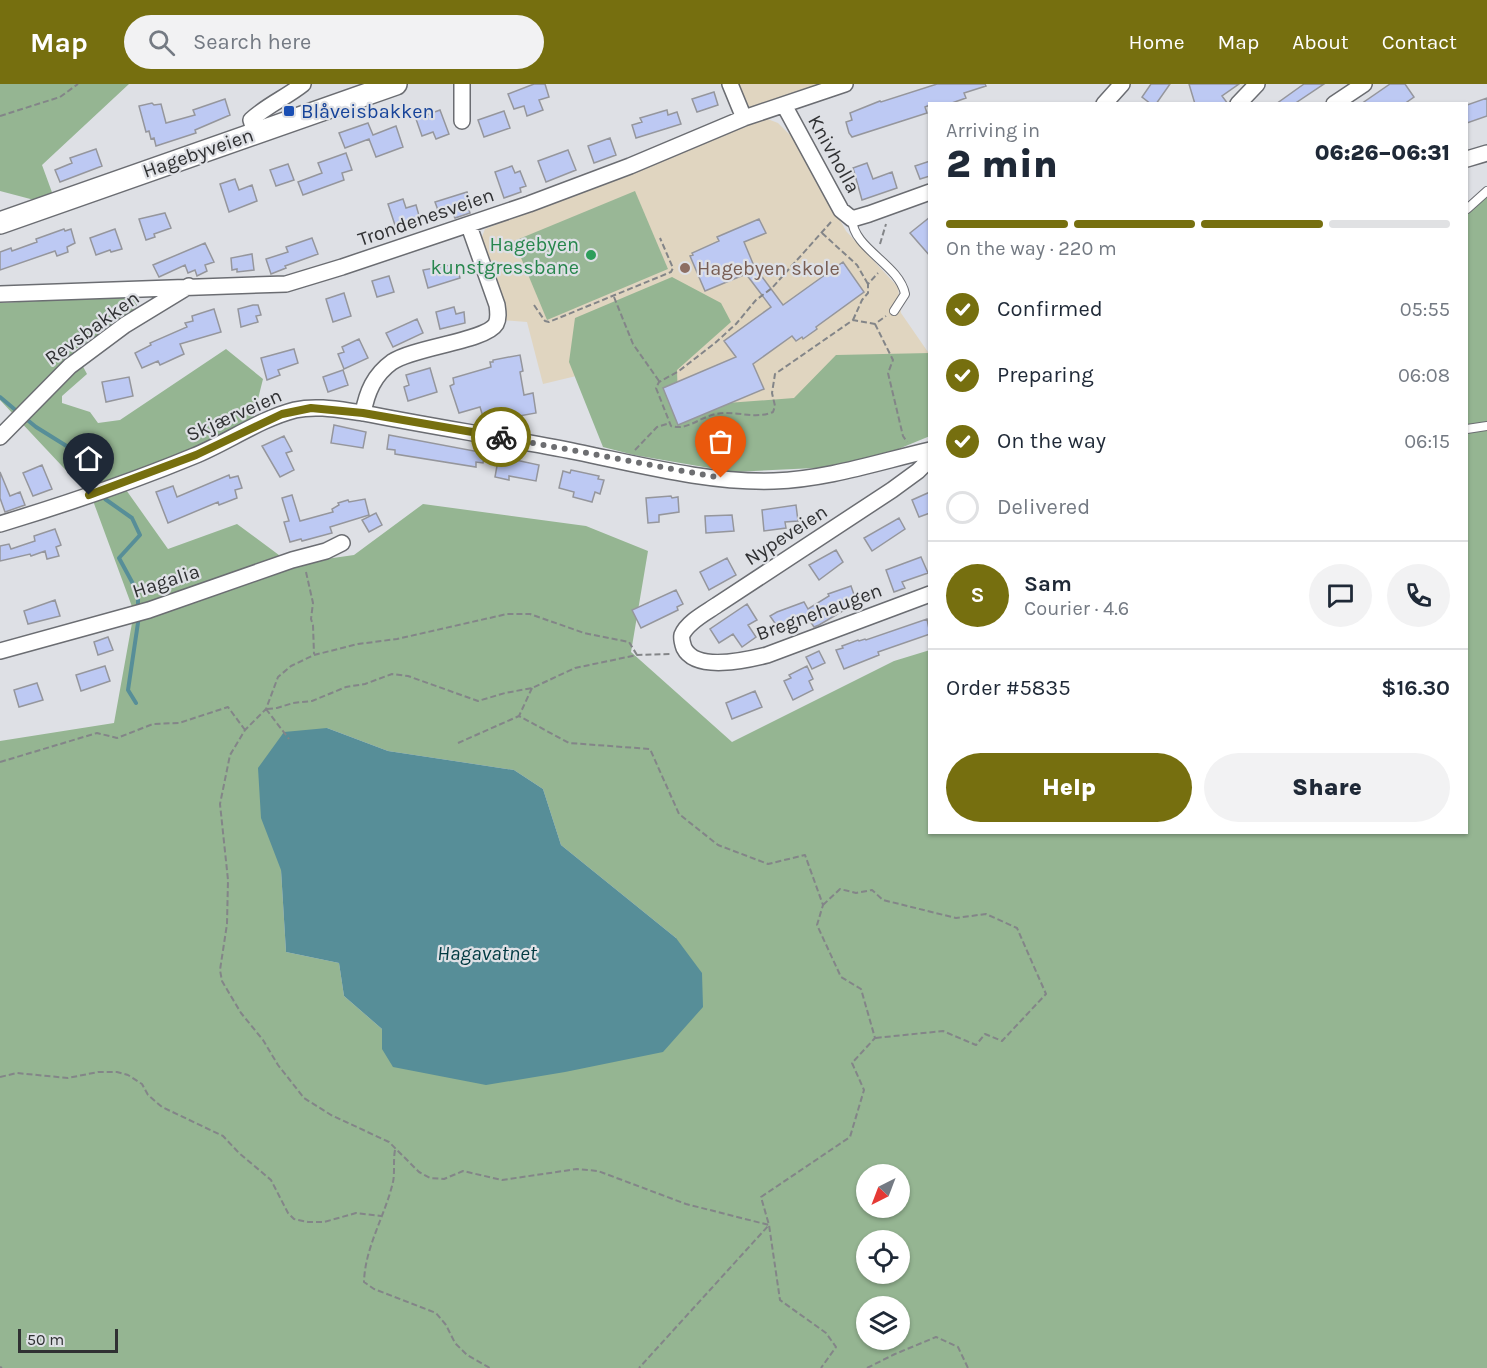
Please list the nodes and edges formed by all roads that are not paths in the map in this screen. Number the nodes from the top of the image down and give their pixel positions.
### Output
1 (303, 84) edge
2 (396, 84) edge
3 (462, 84) edge
4 (730, 84) edge
5 (845, 84) edge
6 (1122, 84) edge
7 (1257, 84) edge
8 (1364, 84) edge
9 (1106, 102) edge
10 (1240, 102) edge
11 (1337, 102) edge
12 (784, 105) junction
13 (744, 118) junction
14 (462, 121) dead end
15 (255, 133) junction
16 (1487, 153) edge
17 (1468, 159) edge
18 (1487, 191) edge
19 (928, 193) edge
20 (1468, 208) edge
21 (847, 214) junction
22 (0, 223) edge
23 (469, 226) junction
24 (189, 286) junction
25 (0, 294) edge
26 (894, 311) road end
27 (363, 413) junction
28 (0, 421) edge
29 (17, 422) junction
30 (1487, 426) edge
31 (1468, 429) edge
32 (0, 437) edge
33 (928, 450) edge
34 (928, 461) edge
35 (0, 524) edge
36 (342, 543) dead end
37 (928, 595) edge
38 (0, 651) edge
39 (687, 653) joint

1 - 15 street
2 - 15 main road, Hagebyveien
3 - 14 street
4 - 13 street
5 - 12 street, Trondenesveien
6 - 9 street
7 - 10 street
8 - 11 street
12 - 13 street, Trondenesveien
12 - 21 street, Knivholla
13 - 23 street, Trondenesveien
15 - 22 main road, Hagebyveien
16 - 17 street
18 - 20 lane
19 - 21 street
21 - 26 lane
23 - 24 street, Trondenesveien
23 - 27 street
24 - 25 street, Trondenesveien
24 - 29 street, Revsbakken
27 - 33 street, Skjærveien
27 - 35 street, Skjærveien
28 - 29 street
29 - 32 street, Revsbakken
30 - 31 lane
34 - 39 street, Nypeveien
36 - 38 street, Hagalia
37 - 39 street, Bregnehaugen

